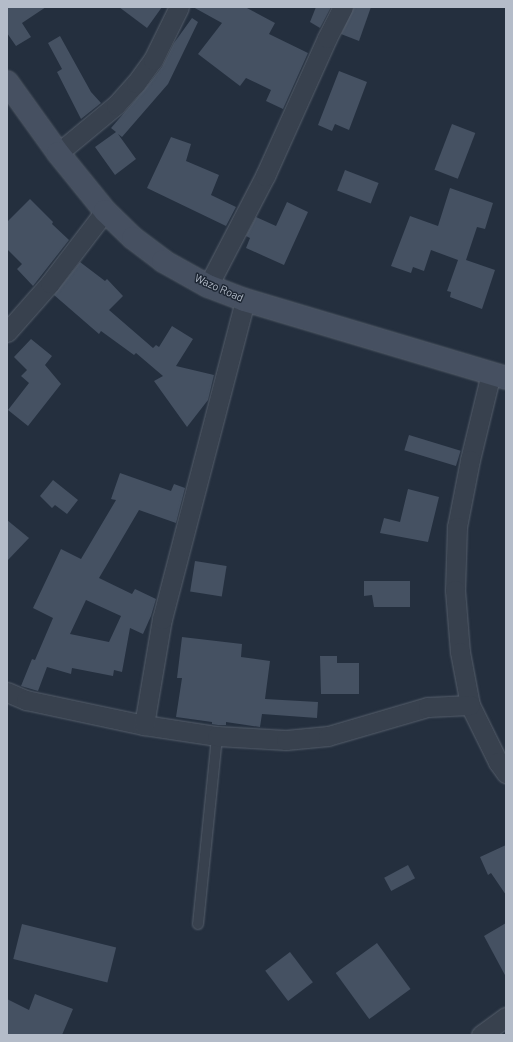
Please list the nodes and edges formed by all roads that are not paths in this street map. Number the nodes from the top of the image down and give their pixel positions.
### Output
1 (179, 7) edge
2 (343, 7) edge
3 (7, 82) edge
4 (58, 153) junction
5 (106, 211) junction
6 (208, 286) junction
7 (245, 300) junction
8 (7, 332) edge
9 (499, 376) edge
10 (7, 692) edge
11 (470, 705) junction
12 (144, 725) junction
13 (217, 736) junction
14 (506, 773) edge
15 (198, 924) dead end
16 (506, 1017) edge
17 (481, 1035) edge

1 - 4 street
2 - 6 street
3 - 4 main road, Wazo Road
4 - 5 main road, Wazo Road
5 - 6 main road, Wazo Road
5 - 8 street
6 - 7 main road, Wazo Road
7 - 9 main road, Wazo Road
7 - 12 street
9 - 11 street
10 - 12 street
11 - 13 street
11 - 14 street
12 - 13 street
13 - 15 lane
16 - 17 street

